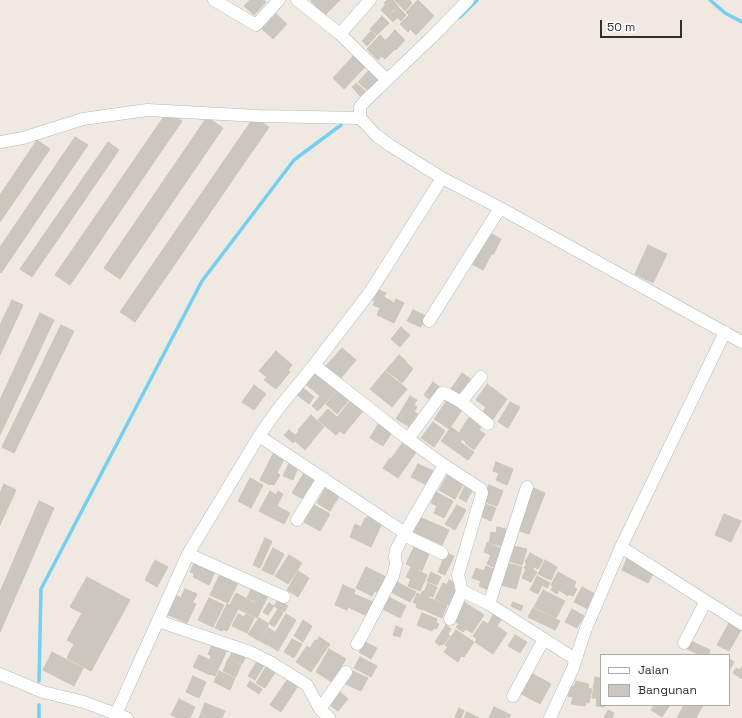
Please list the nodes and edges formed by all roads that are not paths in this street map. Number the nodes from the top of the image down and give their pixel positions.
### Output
1 (214, 0) edge
2 (279, 0) edge
3 (297, 0) edge
4 (370, 0) edge
5 (468, 0) edge
6 (340, 34) junction
7 (387, 80) junction
8 (360, 118) junction
9 (0, 142) edge
10 (442, 178) junction
11 (500, 208) junction
12 (429, 321) dead end
13 (726, 332) junction
14 (742, 342) edge
15 (314, 365) junction
16 (481, 376) dead end
17 (461, 402) junction
18 (488, 424) dead end
19 (259, 436) junction
20 (408, 439) junction
21 (444, 465) junction
22 (323, 478) junction
23 (527, 487) dead end
24 (297, 520) dead end
25 (405, 534) junction
26 (621, 547) junction
27 (442, 553) dead end
28 (188, 554) junction
29 (462, 591) junction
30 (284, 597) dead end
31 (706, 601) junction
32 (489, 604) junction
33 (450, 619) dead end
34 (158, 621) junction
35 (742, 624) edge
36 (544, 639) junction
37 (684, 643) dead end
38 (357, 644) dead end
39 (576, 659) junction
40 (346, 672) dead end
41 (0, 674) edge
42 (513, 696) dead end
43 (320, 708) junction
44 (121, 716) edge
45 (555, 717) edge
46 (329, 718) edge

1 - 2 street
3 - 6 street
4 - 6 street
5 - 7 street
6 - 7 street
7 - 8 street
8 - 9 street
8 - 10 street
10 - 11 street
10 - 15 street
11 - 12 street
11 - 13 street
13 - 14 street
13 - 26 street
15 - 19 street
15 - 20 street
16 - 17 street
17 - 18 street
17 - 20 street
19 - 22 street
19 - 28 street
20 - 21 street
21 - 25 street
21 - 29 street
22 - 24 street
22 - 25 street
23 - 32 street
25 - 27 street
25 - 38 street
26 - 31 street
26 - 39 street
28 - 30 street
28 - 34 street
29 - 32 street
29 - 33 street
31 - 35 street
31 - 37 street
32 - 36 street
34 - 43 street
34 - 44 street
36 - 39 street
36 - 42 street
39 - 45 street
40 - 43 street
41 - 44 street
43 - 46 street

